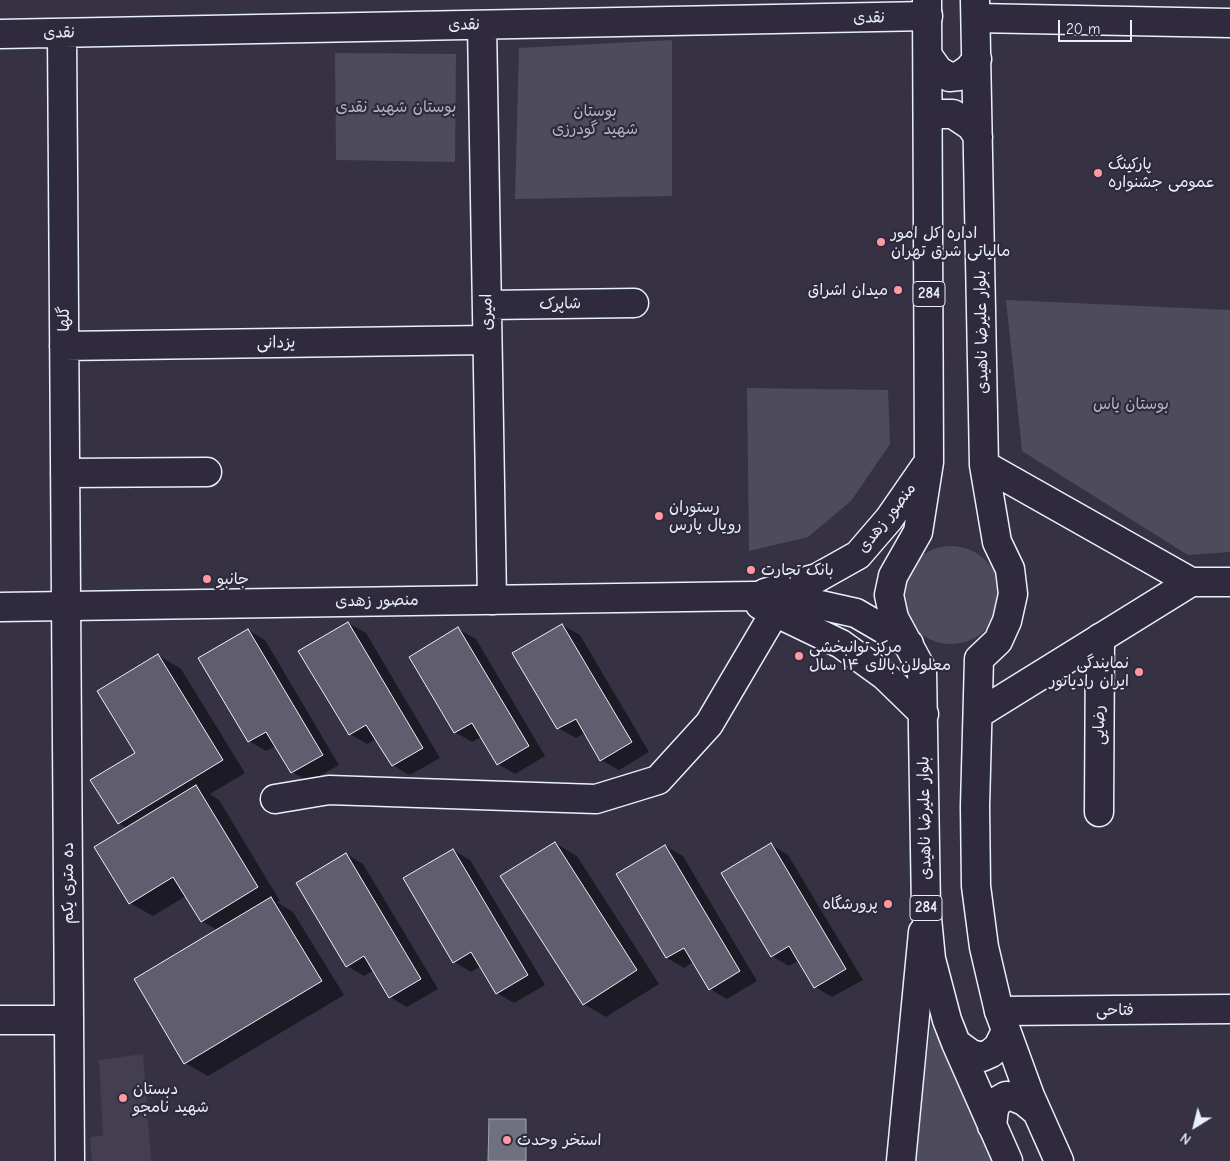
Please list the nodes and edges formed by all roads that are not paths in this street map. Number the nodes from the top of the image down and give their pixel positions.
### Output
1 (928, 8) edge
2 (976, 9) edge
3 (1230, 23) edge
4 (482, 25) junction
5 (62, 33) junction
6 (0, 34) edge
7 (928, 56) junction
8 (976, 58) junction
9 (928, 123) junction
10 (978, 137) junction
11 (634, 303) dead end
12 (487, 305) junction
13 (488, 340) junction
14 (64, 346) junction
15 (930, 462) junction
16 (984, 465) junction
17 (207, 472) dead end
18 (65, 473) junction
19 (1191, 582) junction
20 (1230, 582) edge
21 (492, 600) junction
22 (756, 602) junction
23 (66, 605) junction
24 (0, 607) edge
25 (1100, 638) junction
26 (909, 644) junction
27 (924, 714) junction
28 (978, 714) junction
29 (274, 800) dead end
30 (1098, 812) dead end
31 (926, 908) junction
32 (1230, 1009) edge
33 (0, 1020) edge
34 (69, 1020) junction
35 (1003, 1021) junction
36 (956, 1044) junction
37 (1036, 1111) junction
38 (992, 1126) junction
39 (70, 1161) edge
40 (901, 1161) edge
41 (1008, 1161) edge
42 (1059, 1161) edge

1 - 4 street, نقدی
1 - 7 street, 284
2 - 3 street
2 - 8 street, بلوار علیرضا ناهیدی
4 - 5 street, نقدی
4 - 12 street, امیری
5 - 6 street, نقدی
5 - 14 street, گلها
7 - 8 street
7 - 9 street, 284
8 - 10 street, بلوار علیرضا ناهیدی
9 - 10 street
9 - 15 street, 284
10 - 16 street, بلوار علیرضا ناهیدی
11 - 12 street, شاپرک
12 - 13 street, امیری
13 - 14 street, یزدانی
13 - 21 street, امیری
14 - 18 street, گلها
15 - 22 street, منصور زهدی
15 - 26 street, بلوار علیرضا ناهیدی / 284
16 - 19 street
16 - 28 street, بلوار علیرضا ناهیدی
17 - 18 street
18 - 23 street, گلها
19 - 20 street
19 - 25 street
21 - 22 street, منصور زهدی
21 - 23 street, منصور زهدی
22 - 26 street, منصور زهدی
22 - 27 street
22 - 29 street
23 - 24 street, منصور زهدی
23 - 34 street, ده متری یکم
25 - 28 street
25 - 30 street, رضایی
26 - 27 street, بلوار علیرضا ناهیدی / 284
27 - 31 street, بلوار علیرضا ناهیدی / 284
28 - 35 street
31 - 36 street, بلوار علیرضا ناهیدی / 284
31 - 40 street
32 - 35 street, فتاحی
33 - 34 street
34 - 39 street, ده متری یکم
35 - 36 street
35 - 37 street
36 - 38 street, بلوار علیرضا ناهیدی / 284
37 - 38 street
37 - 42 street
38 - 41 street, بلوار علیرضا ناهیدی / 284

